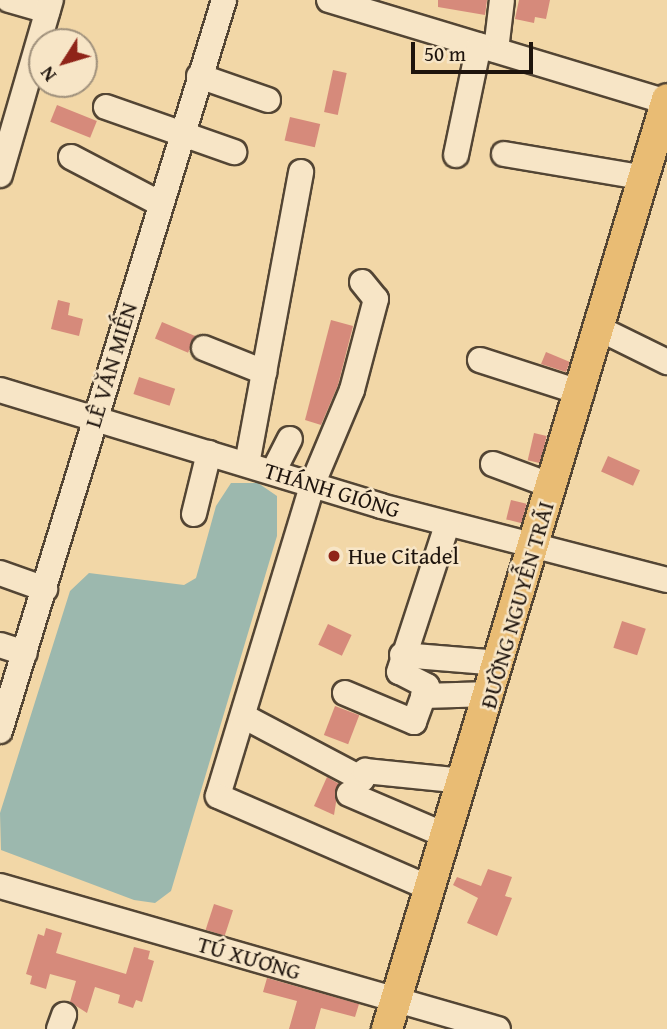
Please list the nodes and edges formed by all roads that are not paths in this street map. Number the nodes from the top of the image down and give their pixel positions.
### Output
1 (9, 0) edge
2 (224, 0) edge
3 (329, 0) edge
4 (502, 0) edge
5 (49, 6) edge
6 (487, 48) junction
7 (199, 76) junction
8 (11, 94) edge
9 (268, 100) dead end
10 (667, 101) edge
11 (106, 107) dead end
12 (181, 134) junction
13 (234, 152) dead end
14 (504, 154) dead end
15 (456, 155) dead end
16 (71, 158) dead end
17 (301, 173) dead end
18 (0, 175) edge
19 (646, 178) junction
20 (159, 203) junction
21 (362, 282) dead end
22 (600, 329) junction
23 (204, 348) dead end
24 (659, 350) edge
25 (480, 360) dead end
26 (264, 372) junction
27 (0, 390) edge
28 (582, 393) junction
29 (95, 419) junction
30 (290, 439) dead end
31 (209, 453) junction
32 (247, 464) junction
33 (493, 464) dead end
34 (273, 472) junction
35 (313, 483) junction
36 (552, 486) junction
37 (194, 514) dead end
38 (447, 525) junction
39 (529, 546) junction
40 (0, 573) edge
41 (667, 580) edge
42 (45, 589) junction
43 (0, 645) edge
44 (25, 653) junction
45 (402, 655) junction
46 (500, 663) junction
47 (345, 693) dead end
48 (491, 694) junction
49 (423, 696) junction
50 (243, 716) junction
51 (0, 731) edge
52 (463, 781) junction
53 (349, 794) dead end
54 (447, 836) junction
55 (0, 886) edge
56 (432, 889) junction
57 (396, 1001) junction
58 (387, 1029) edge
59 (498, 1029) edge

1 - 5 street
2 - 7 street, LÊ VĂN MIẾN
3 - 6 street
4 - 6 street
5 - 8 street
6 - 10 street
6 - 15 street
7 - 9 street
7 - 12 street, LÊ VĂN MIẾN
8 - 18 street
10 - 19 main road, ĐƯỜNG NGUYỄN TRÃI
11 - 12 street
12 - 13 street
12 - 20 street, LÊ VĂN MIẾN
14 - 19 street
16 - 20 street
17 - 26 street
19 - 22 main road, ĐƯỜNG NGUYỄN TRÃI
20 - 29 street, LÊ VĂN MIẾN
21 - 35 street
22 - 24 street
22 - 28 main road, ĐƯỜNG NGUYỄN TRÃI
23 - 26 street
25 - 28 street
26 - 32 street
27 - 29 street, THÁNH GIÓNG
28 - 36 main road, ĐƯỜNG NGUYỄN TRÃI
29 - 31 street, THÁNH GIÓNG
29 - 42 street, LÊ VĂN MIẾN
30 - 34 street
31 - 32 street, THÁNH GIÓNG
31 - 37 street
32 - 34 street, THÁNH GIÓNG
33 - 36 street
34 - 35 street, THÁNH GIÓNG
35 - 38 street, THÁNH GIÓNG
35 - 50 street
36 - 39 main road, ĐƯỜNG NGUYỄN TRÃI
38 - 39 street, THÁNH GIÓNG
38 - 45 street
39 - 41 street, THÁNH GIÓNG
39 - 46 main road, ĐƯỜNG NGUYỄN TRÃI
40 - 42 street
42 - 44 street, LÊ VĂN MIẾN
43 - 44 street
44 - 51 street, LÊ VĂN MIẾN
45 - 46 street
45 - 49 street
46 - 48 main road, ĐƯỜNG NGUYỄN TRÃI
47 - 49 street
48 - 49 street
48 - 52 main road, ĐƯỜNG NGUYỄN TRÃI
50 - 52 street
50 - 56 street
52 - 54 main road, ĐƯỜNG NGUYỄN TRÃI
53 - 54 street
54 - 56 main road, ĐƯỜNG NGUYỄN TRÃI
55 - 57 street, TÚ XƯƠNG
56 - 57 main road, ĐƯỜNG NGUYỄN TRÃI
57 - 58 main road, ĐƯỜNG NGUYỄN TRÃI
57 - 59 street, TÚ XƯƠNG

